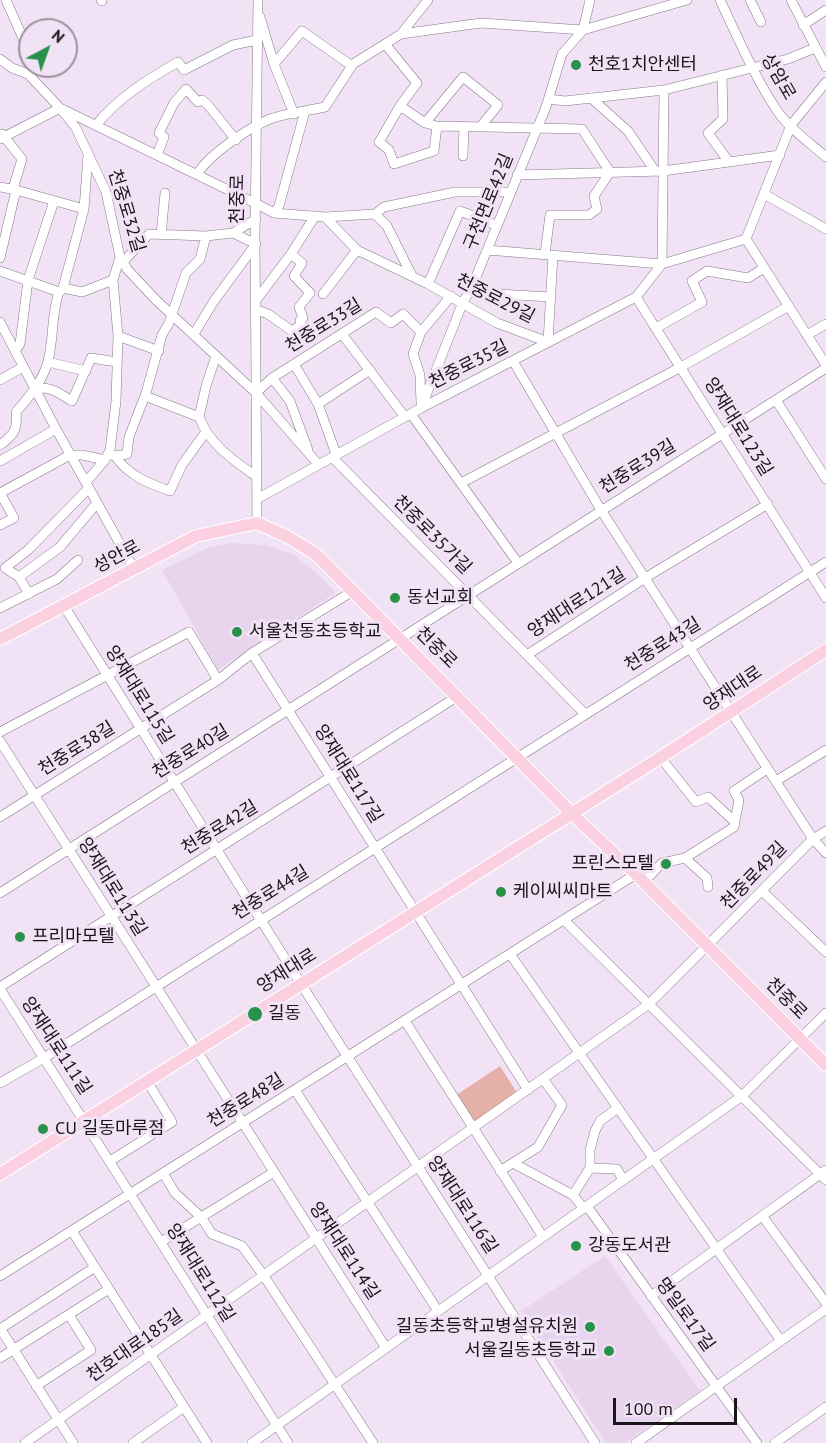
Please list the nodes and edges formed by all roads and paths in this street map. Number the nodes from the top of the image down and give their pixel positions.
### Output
1 (6, 0) edge
2 (428, 0) edge
3 (590, 0) edge
4 (687, 0) edge
5 (720, 0) edge
6 (750, 0) edge
7 (791, 0) edge
8 (258, 5) edge
9 (826, 10) edge
10 (761, 22) dead end
11 (803, 25) junction
12 (18, 27) edge
13 (583, 30) junction
14 (401, 34) junction
15 (257, 40) junction
16 (385, 44) junction
17 (815, 48) junction
18 (0, 59) edge
19 (274, 64) junction
20 (352, 66) junction
21 (826, 67) edge
22 (753, 68) junction
23 (18, 69) edge
24 (722, 75) junction
25 (36, 78) edge
26 (826, 82) edge
27 (664, 90) junction
28 (591, 98) junction
29 (549, 99) junction
30 (400, 106) junction
31 (60, 108) junction
32 (305, 111) junction
33 (294, 114) junction
34 (425, 123) junction
35 (96, 125) junction
36 (257, 125) junction
37 (791, 125) junction
38 (437, 126) junction
39 (464, 126) junction
40 (481, 126) junction
41 (538, 127) junction
42 (1, 136) edge
43 (236, 140) junction
44 (88, 153) junction
45 (157, 155) junction
46 (780, 155) junction
47 (463, 156) dead end
48 (826, 157) edge
49 (729, 162) junction
50 (659, 171) junction
51 (610, 172) junction
52 (196, 174) junction
53 (517, 175) junction
54 (0, 187) edge
55 (15, 190) junction
56 (510, 192) junction
57 (165, 193) dead end
58 (764, 194) junction
59 (54, 201) junction
60 (257, 204) junction
61 (84, 210) junction
62 (274, 213) junction
63 (375, 214) junction
64 (320, 216) junction
65 (256, 219) junction
66 (496, 225) junction
67 (3, 228) edge
68 (826, 229) edge
69 (233, 233) junction
70 (161, 235) junction
71 (206, 236) junction
72 (746, 239) junction
73 (256, 244) junction
74 (357, 250) junction
75 (487, 250) junction
76 (700, 252) junction
77 (291, 254) junction
78 (549, 255) junction
79 (0, 258) edge
80 (122, 259) junction
81 (662, 264) junction
82 (764, 268) junction
83 (0, 271) edge
84 (707, 271) junction
85 (412, 276) junction
86 (28, 280) junction
87 (113, 280) junction
88 (428, 284) junction
89 (61, 290) junction
90 (471, 290) junction
91 (323, 294) dead end
92 (451, 296) junction
93 (551, 297) junction
94 (636, 297) junction
95 (257, 299) junction
96 (463, 302) junction
97 (789, 306) junction
98 (257, 310) junction
99 (172, 315) junction
100 (0, 322) edge
101 (826, 324) edge
102 (656, 328) junction
103 (421, 332) junction
104 (194, 334) junction
105 (342, 334) junction
106 (807, 335) junction
107 (118, 336) junction
108 (548, 342) junction
109 (15, 351) junction
110 (159, 351) junction
111 (216, 356) junction
112 (513, 361) junction
113 (117, 362) junction
114 (48, 363) junction
115 (294, 364) junction
116 (23, 367) junction
117 (681, 367) junction
118 (826, 367) edge
119 (370, 370) junction
120 (86, 371) junction
121 (272, 378) junction
122 (0, 380) edge
123 (35, 389) junction
124 (256, 393) junction
125 (145, 396) junction
126 (776, 400) junction
127 (318, 404) junction
128 (421, 408) junction
129 (408, 415) junction
130 (199, 417) junction
131 (56, 429) junction
132 (205, 433) junction
133 (556, 434) junction
134 (724, 434) junction
135 (0, 445) edge
136 (70, 456) junction
137 (311, 456) junction
138 (334, 456) junction
139 (109, 457) junction
140 (0, 461) edge
141 (318, 464) junction
142 (257, 477) junction
143 (826, 479) edge
144 (460, 483) junction
145 (87, 485) junction
146 (0, 493) edge
147 (257, 499) junction
148 (97, 503) junction
149 (768, 504) junction
150 (601, 510) junction
151 (257, 523) junction
152 (0, 525) edge
153 (78, 560) dead end
154 (826, 562) edge
155 (518, 563) junction
156 (134, 569) junction
157 (810, 572) junction
158 (19, 577) junction
159 (645, 578) junction
160 (353, 591) junction
161 (28, 594) junction
162 (468, 595) junction
163 (826, 598) edge
164 (64, 606) junction
165 (0, 608) edge
166 (0, 639) edge
167 (401, 639) junction
168 (690, 648) junction
169 (826, 650) edge
170 (252, 653) junction
171 (527, 654) junction
172 (108, 676) junction
173 (218, 680) junction
174 (458, 696) junction
175 (288, 710) junction
176 (731, 712) junction
177 (585, 714) junction
178 (141, 729) junction
179 (0, 732) edge
180 (0, 741) edge
181 (826, 750) edge
182 (517, 757) junction
183 (660, 757) junction
184 (767, 769) junction
185 (331, 778) junction
186 (776, 781) junction
187 (174, 782) junction
188 (35, 796) junction
189 (571, 813) junction
190 (0, 818) edge
191 (735, 822) junction
192 (826, 831) edge
193 (813, 839) junction
194 (374, 848) junction
195 (69, 849) junction
196 (217, 850) junction
197 (826, 853) edge
198 (685, 858) junction
199 (640, 878) junction
200 (708, 886) dead end
201 (762, 891) junction
202 (0, 893) edge
203 (416, 911) junction
204 (112, 917) junction
205 (261, 920) junction
206 (564, 920) junction
207 (708, 947) junction
208 (826, 952) edge
209 (510, 954) junction
210 (301, 984) junction
211 (462, 984) junction
212 (156, 986) junction
213 (1, 991) edge
214 (650, 1004) junction
215 (826, 1013) edge
216 (405, 1021) junction
217 (801, 1040) junction
218 (196, 1050) junction
219 (579, 1053) junction
220 (348, 1057) junction
221 (44, 1058) junction
222 (826, 1065) edge
223 (543, 1079) junction
224 (147, 1081) junction
225 (0, 1083) edge
226 (295, 1090) junction
227 (528, 1090) junction
228 (742, 1096) junction
229 (618, 1108) junction
230 (84, 1121) junction
231 (243, 1123) junction
232 (473, 1128) junction
233 (654, 1158) junction
234 (110, 1161) junction
235 (513, 1163) junction
236 (418, 1167) junction
237 (590, 1168) junction
238 (500, 1171) junction
239 (274, 1172) junction
240 (163, 1173) junction
241 (0, 1174) edge
242 (824, 1175) edge
243 (623, 1180) junction
244 (130, 1194) junction
245 (573, 1195) junction
246 (368, 1202) junction
247 (585, 1207) junction
248 (201, 1217) junction
249 (763, 1217) junction
250 (72, 1231) junction
251 (543, 1237) junction
252 (316, 1239) junction
253 (161, 1242) junction
254 (716, 1250) junction
255 (95, 1267) junction
256 (0, 1276) edge
257 (264, 1276) junction
258 (488, 1276) junction
259 (109, 1289) junction
260 (651, 1296) junction
261 (826, 1303) edge
262 (826, 1309) edge
263 (438, 1311) junction
264 (69, 1315) junction
265 (207, 1316) junction
266 (0, 1329) edge
267 (781, 1341) junction
268 (386, 1348) junction
269 (14, 1350) junction
270 (151, 1354) junction
271 (0, 1358) edge
272 (335, 1384) junction
273 (36, 1386) junction
274 (716, 1386) junction
275 (184, 1407) junction
276 (826, 1407) edge
277 (58, 1420) junction
278 (277, 1425) junction
279 (26, 1443) edge
280 (73, 1443) edge
281 (134, 1443) edge
282 (207, 1443) edge
283 (252, 1443) edge
284 (288, 1443) edge
285 (373, 1443) edge
286 (595, 1443) edge
287 (636, 1443) edge
288 (757, 1443) edge
289 (775, 1443) edge

1 - 12 street
2 - 14 street
3 - 13 street, 구천면로42길
4 - 13 street
5 - 22 street, 상암로
6 - 10 street
7 - 11 street
8 - 15 street, 천중로
8 - 19 street
9 - 11 street
11 - 17 street
13 - 14 street
13 - 29 street, 구천면로42길
14 - 16 street
15 - 35 street
15 - 36 street, 천중로
16 - 20 street
16 - 30 street
17 - 21 street
17 - 22 street
18 - 23 street
19 - 20 street
19 - 33 street
20 - 32 street
22 - 24 street
22 - 37 street, 상암로
24 - 27 street
24 - 49 street
25 - 31 street
26 - 37 street
27 - 28 street
27 - 50 street
28 - 29 street
28 - 50 street
29 - 41 street, 구천면로42길
30 - 34 street
30 - 38 street
31 - 35 street
31 - 42 street
31 - 44 street, 천중로32길
32 - 33 street
32 - 62 street
33 - 36 street
34 - 38 street
34 - 40 street
35 - 45 street
36 - 43 street
36 - 60 street, 천중로
37 - 46 street
37 - 48 street, 상암로
38 - 39 street
39 - 40 street
39 - 47 street
40 - 41 street
41 - 51 street
41 - 53 street, 구천면로42길
42 - 55 street
43 - 45 street
43 - 52 street
44 - 61 street
44 - 80 street, 천중로32길
45 - 52 street
46 - 49 street
46 - 58 street
49 - 50 street
50 - 51 street
50 - 81 street
51 - 53 street
51 - 78 street
52 - 60 street
53 - 56 street, 구천면로42길
54 - 55 street
55 - 59 street
55 - 67 street
56 - 63 street
56 - 66 street, 구천면로42길
57 - 70 street
58 - 68 street
58 - 72 street
59 - 61 street
59 - 86 street
60 - 62 street
60 - 65 street, 천중로
61 - 89 street
62 - 64 street
63 - 64 street
63 - 85 street
64 - 74 street, 천중로29길
64 - 77 street
65 - 69 street
65 - 73 street, 천중로
66 - 75 street, 구천면로42길
66 - 88 street, 천중로29길
67 - 79 street
69 - 71 street
69 - 73 street
70 - 71 street
70 - 80 street
71 - 99 street
72 - 76 street
72 - 82 street
73 - 95 street, 천중로
73 - 104 street
74 - 85 street, 천중로29길
74 - 91 street
75 - 78 street
75 - 90 street, 구천면로42길
76 - 81 street
76 - 84 street
77 - 95 street
77 - 98 street
78 - 81 street
78 - 93 street
80 - 87 street
80 - 99 street, 천중로32길
81 - 94 street, 천중로35길
82 - 84 street
82 - 97 street
83 - 86 street
84 - 102 street
85 - 88 street, 천중로29길
86 - 89 street
86 - 109 street
87 - 89 street
87 - 107 street
88 - 92 street, 천중로29길
89 - 114 street
90 - 93 street
90 - 96 street, 구천면로42길
92 - 96 street, 천중로29길
92 - 103 street
93 - 108 street
94 - 102 street, 양재대로123길
94 - 108 street, 천중로35길
95 - 98 street, 천중로
96 - 108 street, 천중로29길
96 - 128 street, 구천면로42길
97 - 106 street
97 - 117 street
98 - 124 street, 천중로
99 - 104 street, 천중로32길
99 - 110 street
100 - 109 street
101 - 106 street
102 - 117 street, 양재대로123길
103 - 105 street, 천중로33길
103 - 128 street
104 - 111 street, 천중로32길
105 - 115 street, 천중로33길
105 - 119 street
106 - 118 street
107 - 110 street
107 - 113 street
108 - 112 street, 천중로35길
109 - 116 street
110 - 125 street
111 - 124 street, 천중로32길
111 - 130 street
112 - 128 street, 천중로35길
112 - 133 street, 양재대로121길
113 - 120 street
113 - 139 street
114 - 120 street
114 - 123 street
115 - 121 street, 천중로33길
115 - 127 street
116 - 122 street
116 - 123 street
117 - 133 street, 양재대로123길
117 - 134 street, 양재대로123길
118 - 126 street, 천중로39길
119 - 127 street
119 - 129 street
120 - 123 street
121 - 124 street, 천중로33길
121 - 137 street
123 - 131 street
123 - 135 street
124 - 137 street
124 - 142 street, 천중로
125 - 130 street
125 - 139 street
126 - 134 street, 천중로39길
126 - 143 street
127 - 138 street
128 - 129 street, 천중로35길
129 - 138 street, 천중로35길
129 - 144 street
130 - 132 street
131 - 136 street
131 - 140 street
132 - 139 street
132 - 142 street
133 - 144 street
133 - 150 street, 양재대로121길
134 - 149 street, 양재대로123길
134 - 150 street, 천중로39길
136 - 139 street
136 - 145 street
136 - 146 street
137 - 141 street
138 - 141 street, 천중로35길
138 - 162 street, 천중로35가길
139 - 145 street
141 - 147 street, 천중로35길
142 - 147 street, 천중로
144 - 155 street
145 - 148 street
145 - 158 street
146 - 152 street
147 - 151 street, 천중로
148 - 156 street
148 - 158 street
149 - 157 street, 양재대로123길
149 - 159 street, 양재대로123길
150 - 155 street, 천중로39길
150 - 159 street, 양재대로121길
151 - 156 main road, 성안로
151 - 160 main road, 천중로
153 - 161 street
154 - 157 street, 천중로43길
155 - 162 street, 천중로39길
156 - 164 main road, 성안로
157 - 163 street, 양재대로123길
157 - 168 street, 천중로43길
158 - 161 street
159 - 168 street, 양재대로121길
159 - 171 street, 양재대로121길
160 - 167 main road, 천중로
160 - 170 street, 천중로38길
161 - 165 street
162 - 167 street, 천중로39길
162 - 171 street, 천중로35가길
164 - 166 main road, 성안로
164 - 172 street, 양재대로115길
167 - 174 main road, 천중로
167 - 175 street, 천중로40길
168 - 176 street, 양재대로121길
168 - 177 street, 천중로43길
169 - 176 main road, 양재대로
170 - 173 street, 천중로38길
170 - 175 street, 양재대로117길
171 - 177 street, 천중로35가길
172 - 173 street
172 - 178 street, 양재대로115길
172 - 179 street
173 - 178 street, 천중로38길
174 - 182 main road, 천중로
174 - 185 street, 천중로42길
175 - 185 street, 양재대로117길
175 - 187 street, 천중로40길
176 - 183 main road, 양재대로
176 - 184 street, 양재대로121길
177 - 182 street, 천중로43길
178 - 187 street, 양재대로115길
178 - 188 street, 천중로38길
180 - 188 street, 양재대로113길
181 - 186 street
182 - 189 main road, 천중로
182 - 194 street, 천중로44길
183 - 189 main road, 양재대로
183 - 191 street
184 - 186 street, 양재대로121길
184 - 191 street
185 - 194 street, 양재대로117길
185 - 196 street, 천중로42길
186 - 193 street, 양재대로121길
187 - 195 street, 천중로40길
187 - 196 street, 양재대로115길
188 - 190 street, 천중로38길
188 - 195 street, 양재대로113길
189 - 199 main road, 천중로
189 - 203 main road, 양재대로
191 - 198 street
192 - 193 street, 천중로49길
193 - 197 street, 양재대로121길
193 - 201 street, 천중로49길
194 - 203 street, 양재대로117길
194 - 205 street, 천중로44길
195 - 202 street, 천중로40길
195 - 204 street, 양재대로113길
196 - 204 street, 천중로42길
196 - 205 street, 양재대로115길
198 - 199 street
198 - 200 street
199 - 206 street, 천중로48길
199 - 207 main road, 천중로
201 - 207 street, 천중로49길
201 - 208 street
203 - 210 main road, 양재대로
203 - 211 street
204 - 212 street, 양재대로113길
204 - 213 street, 천중로42길
205 - 210 street, 양재대로115길
205 - 212 street, 천중로44길
206 - 209 street, 천중로48길
206 - 214 street
207 - 214 street, 천중로49길
207 - 217 main road, 천중로
209 - 211 street, 천중로48길
209 - 219 street
210 - 218 main road, 양재대로
210 - 220 street, 양재대로116길
211 - 216 street, 천중로48길
211 - 227 street
212 - 218 street, 양재대로113길
212 - 221 street, 천중로44길
213 - 221 street, 양재대로111길
214 - 219 street, 천중로49길
214 - 228 street
215 - 217 street
216 - 220 street, 천중로48길
216 - 232 street
217 - 222 main road, 천중로
217 - 228 street
218 - 224 main road, 양재대로
218 - 231 street, 양재대로114길
219 - 223 street, 천호대로185길
219 - 229 street
220 - 226 street, 천중로48길
220 - 236 street, 양재대로116길
221 - 225 street, 천중로44길
221 - 230 street, 양재대로111길
223 - 227 street, 천호대로185길
223 - 235 street
224 - 230 main road, 양재대로
224 - 234 street
226 - 231 street, 천중로48길
226 - 246 street
227 - 232 street, 천호대로185길
228 - 233 street
228 - 242 street
229 - 233 street
229 - 237 street
230 - 234 street, 양재대로112길
230 - 241 main road, 양재대로
231 - 239 street, 양재대로114길
231 - 240 street, 천중로48길
232 - 236 street, 천호대로185길
232 - 238 street
233 - 243 street
233 - 254 street
234 - 244 street, 양재대로112길
235 - 238 street
235 - 245 street
236 - 246 street, 천호대로185길
236 - 258 street, 양재대로116길
237 - 243 street
237 - 245 street
238 - 251 street
239 - 248 street
239 - 252 street, 양재대로114길
240 - 244 street, 천중로48길
240 - 248 street
242 - 249 street
243 - 247 street
244 - 250 street, 천중로48길
244 - 253 street, 양재대로112길
245 - 247 street, 명일로17길
246 - 252 street, 천호대로185길
246 - 263 street
247 - 251 street
247 - 260 street, 명일로17길
248 - 253 street
248 - 257 street
249 - 254 street
249 - 261 street
250 - 255 street
250 - 256 street, 천중로48길
251 - 258 street
252 - 257 street, 천호대로185길
252 - 268 street, 양재대로114길
253 - 265 street, 양재대로112길
254 - 260 street
254 - 267 street
255 - 259 street
255 - 266 street
257 - 265 street, 천호대로185길
257 - 272 street
258 - 263 street
258 - 286 street, 양재대로116길
259 - 264 street
259 - 270 street
260 - 274 street, 명일로17길
262 - 267 street
263 - 268 street
264 - 269 street
264 - 273 street
265 - 270 street, 천호대로185길
265 - 278 street, 양재대로112길
266 - 269 street
267 - 274 street
268 - 272 street
269 - 271 street
269 - 273 street
270 - 275 street
270 - 277 street, 천호대로185길
272 - 278 street
272 - 285 street
273 - 277 street
274 - 287 street
274 - 288 street, 명일로17길
275 - 281 street
275 - 282 street
276 - 289 street
277 - 279 street, 천호대로185길
277 - 280 street
278 - 283 street
278 - 284 street, 양재대로112길

